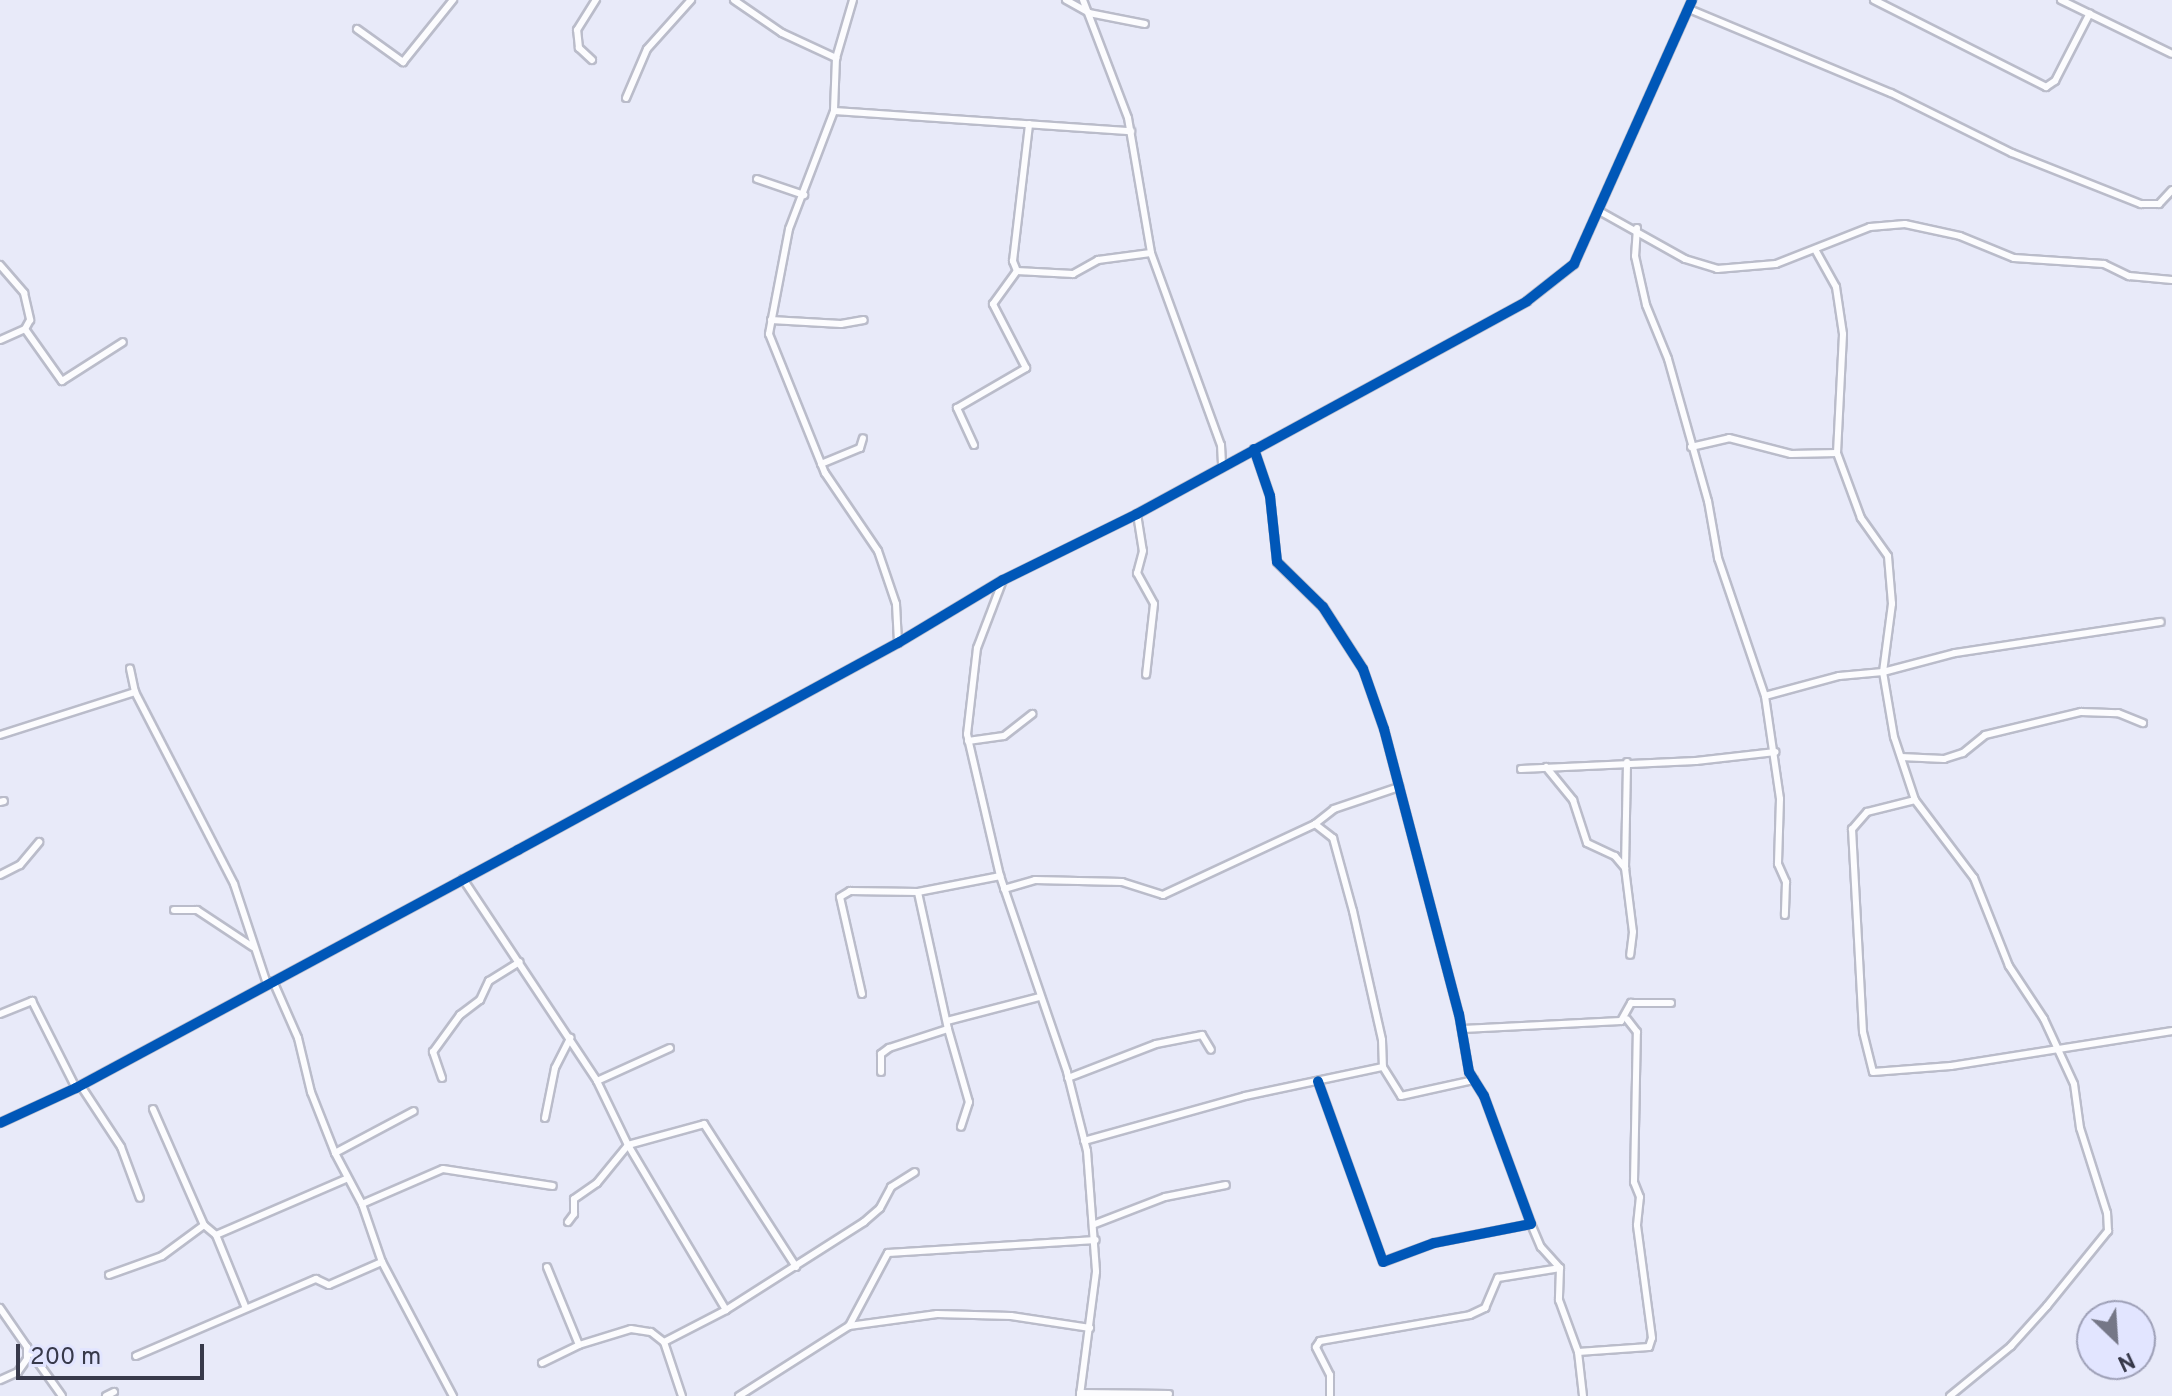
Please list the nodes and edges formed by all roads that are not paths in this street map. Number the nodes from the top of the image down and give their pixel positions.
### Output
1 (453, 0) edge
2 (596, 0) edge
3 (691, 0) edge
4 (734, 0) edge
5 (853, 0) edge
6 (1066, 0) edge
7 (1083, 0) edge
8 (1692, 0) edge
9 (1874, 0) edge
10 (2061, 0) edge
11 (1689, 9) junction
12 (1089, 13) junction
13 (2090, 13) junction
14 (1145, 24) dead end
15 (357, 29) dead end
16 (2172, 54) edge
17 (836, 58) junction
18 (592, 60) dead end
19 (626, 98) dead end
20 (834, 111) junction
21 (1029, 124) junction
22 (1131, 131) junction
23 (757, 179) dead end
24 (2172, 190) edge
25 (804, 195) junction
26 (1601, 212) junction
27 (1637, 228) junction
28 (1816, 251) junction
29 (1151, 253) junction
30 (0, 265) edge
31 (1017, 271) junction
32 (2172, 280) edge
33 (771, 320) junction
34 (864, 320) dead end
35 (25, 329) junction
36 (0, 340) edge
37 (123, 342) dead end
38 (863, 438) dead end
39 (974, 445) dead end
40 (1221, 445) junction
41 (1691, 447) junction
42 (1254, 449) junction
43 (1837, 453) junction
44 (1237, 458) junction
45 (821, 464) junction
46 (1222, 466) junction
47 (1137, 514) junction
48 (1003, 580) junction
49 (2161, 622) dead end
50 (898, 643) junction
51 (130, 669) dead end
52 (1883, 672) junction
53 (1146, 675) dead end
54 (135, 692) junction
55 (1765, 696) junction
56 (1032, 714) dead end
57 (2143, 723) dead end
58 (0, 735) edge
59 (968, 741) junction
60 (1775, 752) junction
61 (1901, 757) junction
62 (1627, 762) junction
63 (1546, 767) junction
64 (1521, 769) dead end
65 (1399, 787) junction
66 (1915, 800) junction
67 (1315, 824) junction
68 (39, 842) dead end
69 (1625, 868) junction
70 (0, 875) edge
71 (1000, 876) junction
72 (463, 879) junction
73 (1004, 889) junction
74 (918, 892) junction
75 (174, 910) dead end
76 (1785, 915) dead end
77 (253, 947) junction
78 (1630, 955) dead end
79 (520, 962) junction
80 (270, 983) junction
81 (862, 994) dead end
82 (1040, 997) junction
83 (1671, 1003) dead end
84 (0, 1014) edge
85 (1627, 1019) junction
86 (948, 1025) junction
87 (1463, 1029) junction
88 (2172, 1031) edge
89 (570, 1038) junction
90 (670, 1048) dead end
91 (2054, 1048) junction
92 (1211, 1050) dead end
93 (1383, 1067) junction
94 (881, 1072) dead end
95 (442, 1078) dead end
96 (1068, 1078) junction
97 (1474, 1080) junction
98 (597, 1081) junction
99 (1318, 1081) junction
100 (78, 1087) junction
101 (153, 1109) dead end
102 (414, 1111) dead end
103 (545, 1118) dead end
104 (0, 1123) edge
105 (961, 1127) dead end
106 (1084, 1141) junction
107 (628, 1145) junction
108 (335, 1153) junction
109 (915, 1172) dead end
110 (346, 1179) junction
111 (1226, 1185) dead end
112 (553, 1186) dead end
113 (140, 1198) dead end
114 (362, 1204) junction
115 (568, 1222) dead end
116 (1095, 1224) junction
117 (1531, 1224) junction
118 (204, 1225) junction
119 (216, 1235) junction
120 (1096, 1240) junction
121 (382, 1262) junction
122 (547, 1267) dead end
123 (796, 1267) junction
124 (1560, 1268) junction
125 (109, 1275) dead end
126 (245, 1306) junction
127 (0, 1308) edge
128 (726, 1310) junction
129 (849, 1326) junction
130 (1090, 1328) junction
131 (664, 1342) junction
132 (579, 1345) junction
133 (27, 1347) junction
134 (1578, 1352) junction
135 (136, 1356) dead end
136 (542, 1363) dead end
137 (0, 1380) edge
138 (114, 1392) dead end
139 (1169, 1394) dead end
140 (1080, 1395) edge
141 (62, 1396) edge
142 (106, 1396) edge
143 (453, 1396) edge
144 (682, 1396) edge
145 (739, 1396) edge
146 (1330, 1396) edge
147 (1583, 1396) edge
148 (1950, 1396) edge

1 - 15 street
2 - 18 street
3 - 19 street
4 - 17 street
5 - 17 street
6 - 12 street
7 - 12 street
8 - 11 street
9 - 13 street
10 - 13 street
11 - 24 street
11 - 26 street
12 - 14 street
12 - 22 street
13 - 16 street
17 - 20 street
20 - 21 street
20 - 25 street
21 - 22 street
21 - 31 street
22 - 29 street
23 - 25 street
25 - 33 street
26 - 27 street
26 - 42 street
27 - 28 street
27 - 41 street
28 - 32 street
28 - 43 street
29 - 31 street
29 - 40 street
30 - 35 street
31 - 39 street
33 - 34 street
33 - 45 street
35 - 36 street
35 - 37 street
38 - 45 street
40 - 44 street
40 - 46 street
41 - 43 street
41 - 55 street
42 - 44 street
42 - 65 street
43 - 52 street
44 - 46 street
45 - 50 street
46 - 47 street
47 - 48 street
47 - 53 street
48 - 50 street
48 - 59 street
49 - 52 street
50 - 72 street
51 - 54 street
52 - 55 street
52 - 61 street
54 - 58 street
54 - 77 street
55 - 60 street
56 - 59 street
57 - 61 street
59 - 71 street
60 - 62 street
60 - 76 street
61 - 66 street
62 - 63 street
62 - 69 street
63 - 64 street
63 - 69 street
65 - 67 street
65 - 87 street
66 - 91 street
66 - 91 street
67 - 73 street
67 - 93 street
68 - 70 street
69 - 78 street
71 - 73 street
71 - 74 street
72 - 79 street
72 - 80 street
73 - 82 street
74 - 81 street
74 - 86 street
75 - 77 street
77 - 80 street
79 - 89 street
79 - 95 street
80 - 100 street
80 - 108 street
82 - 86 street
82 - 96 street
83 - 85 street
84 - 100 street
85 - 87 street
85 - 134 street
86 - 94 street
86 - 105 street
87 - 97 street
88 - 91 street
89 - 98 street
89 - 103 street
90 - 98 street
91 - 148 street
92 - 96 street
93 - 97 street
93 - 99 street
96 - 106 street
97 - 117 street
98 - 107 street
99 - 106 street
99 - 117 street
100 - 104 street
100 - 113 street
101 - 118 street
102 - 108 street
106 - 116 street
107 - 115 street
107 - 123 street
107 - 128 street
108 - 110 street
109 - 123 street
110 - 114 street
110 - 119 street
111 - 116 street
112 - 114 street
114 - 121 street
116 - 120 street
117 - 124 street
118 - 119 street
118 - 125 street
119 - 126 street
120 - 129 street
120 - 130 street
121 - 126 street
121 - 143 street
122 - 132 street
123 - 128 street
124 - 134 street
124 - 146 street
126 - 135 street
127 - 133 street
128 - 131 street
129 - 130 street
129 - 145 street
130 - 140 street
131 - 132 street
131 - 144 street
132 - 136 street
133 - 137 street
133 - 141 street
134 - 147 street
138 - 142 street
139 - 140 street

